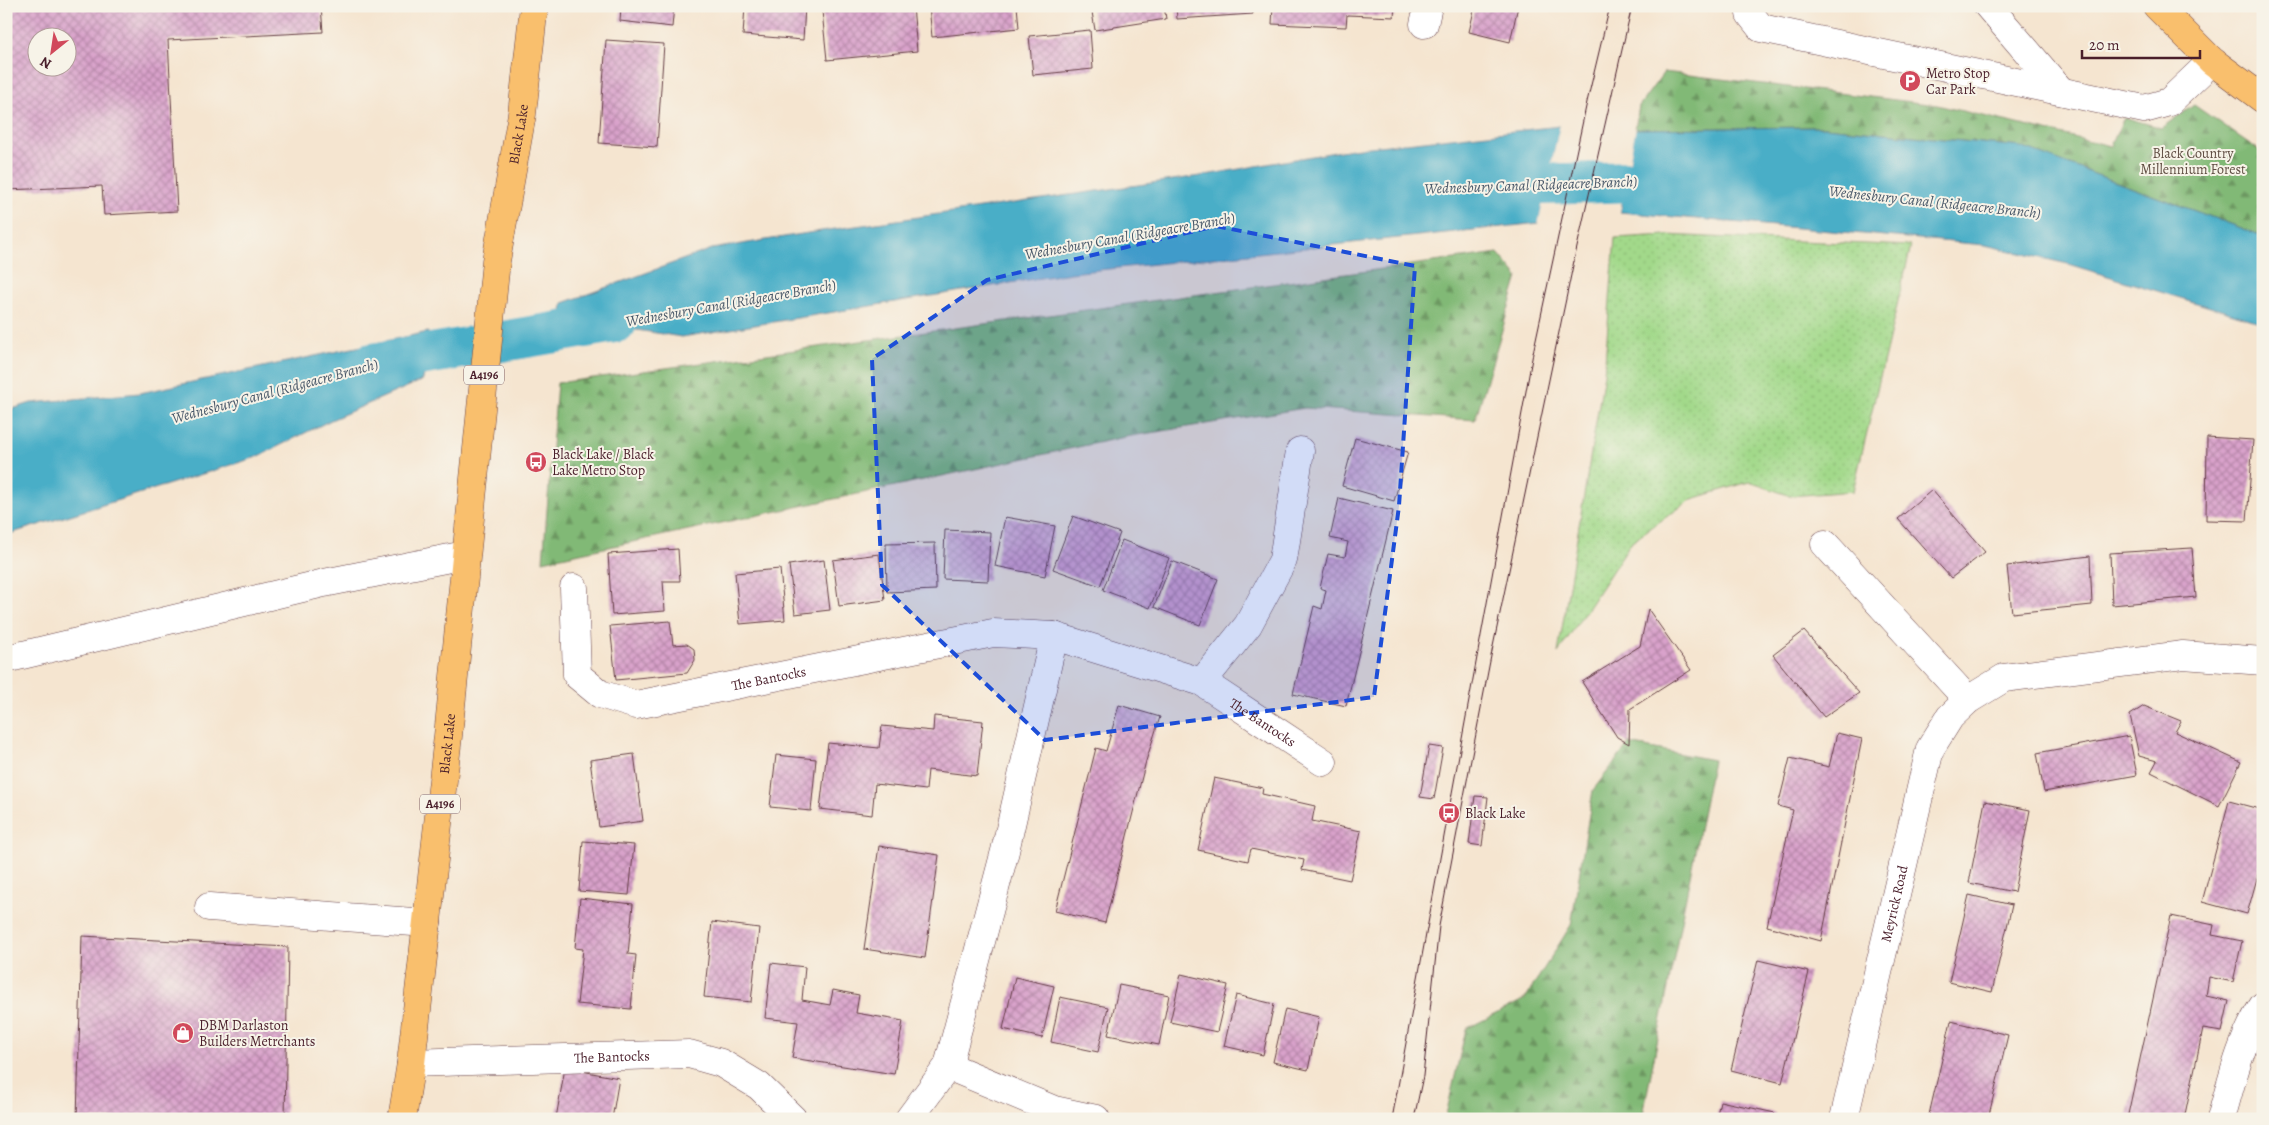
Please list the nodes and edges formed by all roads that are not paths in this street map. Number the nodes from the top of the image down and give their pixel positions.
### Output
1 (534, 6) edge
2 (1751, 6) edge
3 (1988, 6) edge
4 (2157, 6) edge
5 (2212, 61) junction
6 (2062, 91) junction
7 (2263, 99) edge
8 (1300, 451) dead end
9 (1826, 544) dead end
10 (465, 555) junction
11 (574, 588) dead end
12 (1054, 636) junction
13 (6, 659) edge
14 (2263, 661) edge
15 (1202, 682) junction
16 (1968, 700) junction
17 (1323, 762) dead end
18 (209, 907) dead end
19 (427, 923) junction
20 (2263, 1006) edge
21 (411, 1063) junction
22 (948, 1066) junction
23 (402, 1119) edge
24 (793, 1119) edge
25 (909, 1119) edge
26 (1096, 1119) edge
27 (1844, 1119) edge
28 (2221, 1119) edge

1 - 10 main road, Black Lake / A4196
2 - 6 street
3 - 6 street
4 - 5 main road
5 - 6 street
5 - 7 main road
8 - 15 street
9 - 16 street
10 - 13 street
10 - 19 main road, Black Lake / A4196
11 - 12 street, The Bantocks
12 - 15 street, The Bantocks
12 - 22 street
14 - 16 street, Meyrick Road
15 - 17 street, The Bantocks
16 - 27 street, Meyrick Road
18 - 19 street
19 - 21 main road, Black Lake / A4196
20 - 28 street
21 - 23 main road, Black Lake / A4196
21 - 24 street, The Bantocks
22 - 25 street
22 - 26 street

